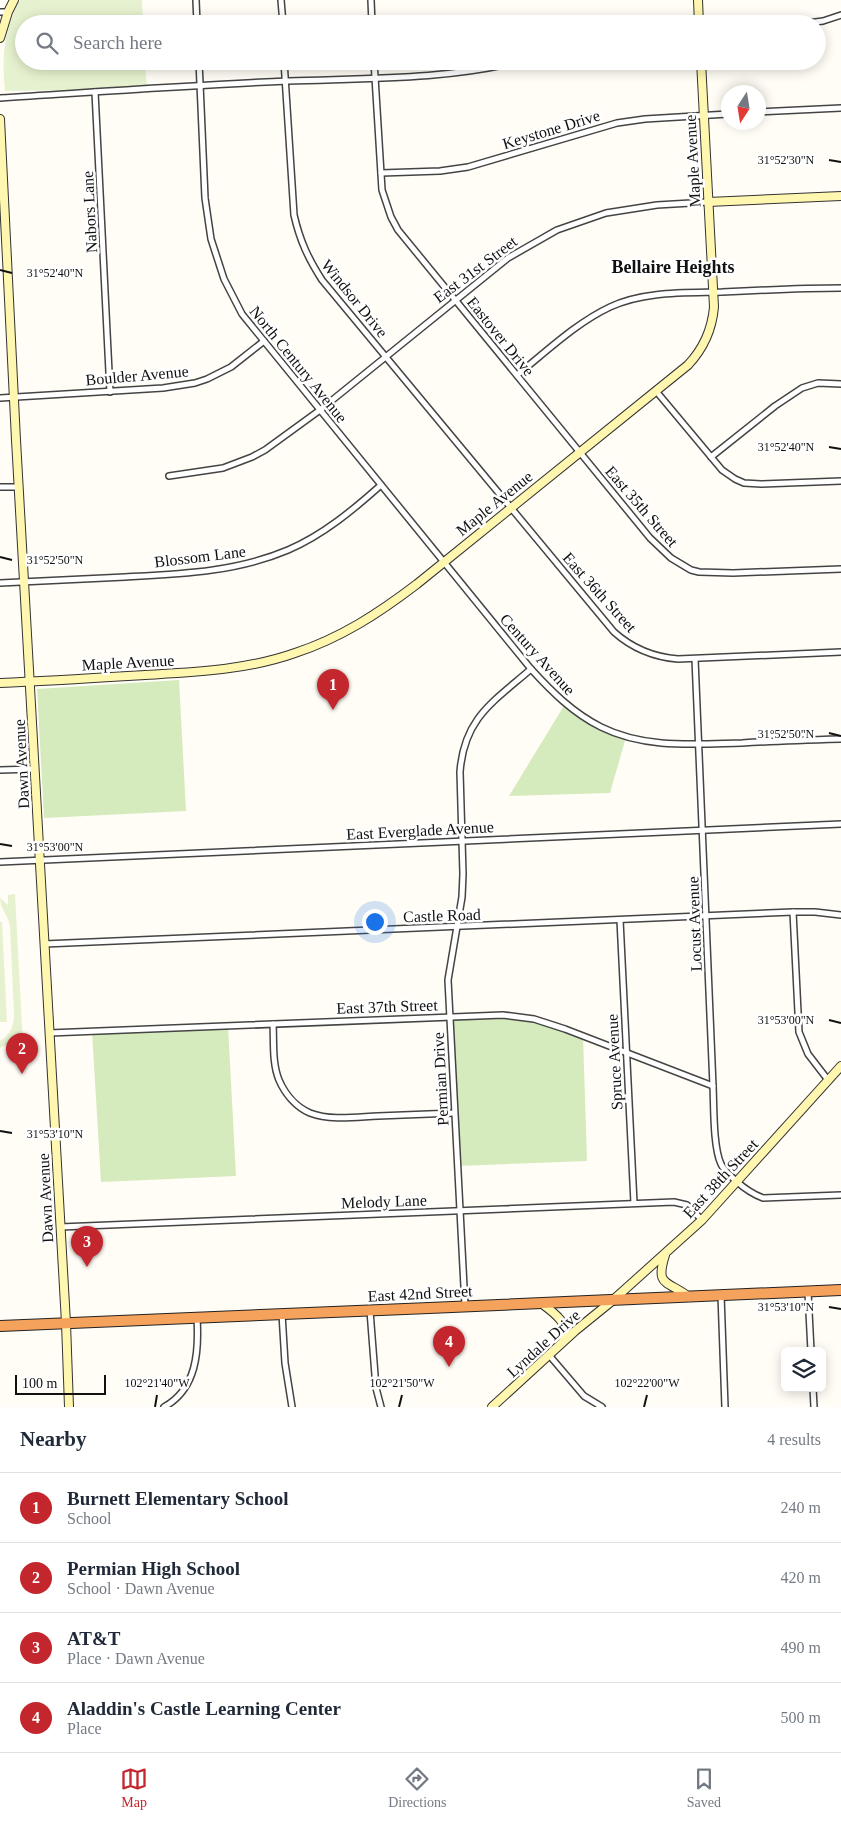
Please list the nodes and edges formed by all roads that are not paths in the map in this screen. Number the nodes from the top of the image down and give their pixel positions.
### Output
1 (14, 0) edge
2 (196, 0) edge
3 (281, 0) edge
4 (371, 0) edge
5 (698, 0) edge
6 (4, 12) edge
7 (197, 15) edge
8 (282, 15) edge
9 (372, 15) edge
10 (699, 15) edge
11 (841, 15) edge
12 (826, 20) edge
13 (0, 38) edge
14 (199, 70) edge
15 (285, 70) edge
16 (375, 70) edge
17 (478, 70) edge
18 (702, 70) edge
19 (375, 78) junction
20 (286, 81) junction
21 (200, 86) junction
22 (95, 92) junction
23 (0, 98) edge
24 (841, 108) edge
25 (766, 112) edge
26 (721, 114) edge
27 (704, 115) junction
28 (0, 120) edge
29 (381, 173) junction
30 (841, 196) edge
31 (708, 202) junction
32 (841, 288) edge
33 (713, 292) junction
34 (455, 299) junction
35 (264, 341) junction
36 (386, 356) junction
37 (517, 375) junction
38 (841, 384) edge
39 (656, 391) junction
40 (110, 392) junction
41 (14, 397) junction
42 (0, 398) edge
43 (320, 410) junction
44 (580, 451) junction
45 (711, 457) junction
46 (169, 476) dead end
47 (841, 482) edge
48 (381, 485) junction
49 (19, 486) junction
50 (0, 487) edge
51 (510, 507) junction
52 (444, 562) junction
53 (841, 569) edge
54 (24, 582) junction
55 (0, 583) edge
56 (841, 652) edge
57 (695, 659) junction
58 (531, 669) junction
59 (31, 682) junction
60 (0, 683) edge
61 (841, 739) edge
62 (698, 744) junction
63 (35, 769) junction
64 (0, 770) edge
65 (841, 824) edge
66 (702, 830) junction
67 (462, 841) junction
68 (40, 860) junction
69 (0, 862) edge
70 (793, 912) junction
71 (841, 915) edge
72 (706, 916) junction
73 (620, 920) junction
74 (457, 926) junction
75 (44, 944) junction
76 (449, 1016) junction
77 (273, 1024) junction
78 (49, 1033) junction
79 (626, 1052) junction
80 (841, 1066) edge
81 (828, 1080) junction
82 (713, 1086) junction
83 (454, 1113) junction
84 (737, 1182) junction
85 (841, 1195) edge
86 (634, 1203) junction
87 (459, 1211) junction
88 (702, 1220) junction
89 (60, 1227) junction
90 (665, 1253) junction
91 (841, 1290) edge
92 (808, 1292) junction
93 (721, 1295) junction
94 (689, 1297) junction
95 (612, 1301) junction
96 (541, 1303) junction
97 (465, 1306) junction
98 (370, 1310) junction
99 (282, 1314) junction
100 (197, 1317) junction
101 (66, 1323) junction
102 (0, 1326) edge
103 (563, 1342) junction
104 (811, 1347) edge
105 (549, 1355) junction
106 (813, 1392) edge
107 (68, 1407) edge
108 (164, 1407) edge
109 (292, 1407) edge
110 (381, 1407) edge
111 (492, 1407) edge
112 (602, 1407) edge
113 (725, 1407) edge
114 (814, 1407) edge

1 - 6 street
2 - 7 street
3 - 8 street
4 - 9 street
5 - 10 street
6 - 13 street
11 - 12 street
14 - 21 street, North Century Avenue
15 - 20 street, Windsor Drive
16 - 19 street, Eastover Drive
17 - 19 street
18 - 27 street, Maple Avenue
19 - 20 street
19 - 29 street, Eastover Drive
20 - 21 street
20 - 36 street, Windsor Drive
21 - 22 street
21 - 35 street, North Century Avenue
22 - 23 street
22 - 40 street, Nabors Lane
24 - 25 street
26 - 27 street, Keystone Drive
27 - 29 street, Keystone Drive
27 - 31 street, Maple Avenue
28 - 41 street, Dawn Avenue
29 - 34 street, Eastover Drive
30 - 31 street, East 31st Street
31 - 33 street, Maple Avenue
31 - 34 street, East 31st Street
32 - 33 street
33 - 37 street
33 - 39 street, Maple Avenue
34 - 36 street, East 31st Street
34 - 37 street, Eastover Drive
35 - 40 street, Boulder Avenue
35 - 43 street, North Century Avenue
36 - 43 street, East 31st Street
36 - 51 street, Windsor Drive
37 - 44 street, Eastover Drive
38 - 45 street
39 - 44 street, Maple Avenue
39 - 45 street
40 - 41 street, Boulder Avenue
41 - 42 street, Boulder Avenue
41 - 49 street, Dawn Avenue
43 - 46 street, East 31st Street
43 - 48 street, North Century Avenue
44 - 51 street, Maple Avenue
44 - 53 street, East 35th Street
45 - 47 street
48 - 52 street, North Century Avenue
48 - 54 street, Blossom Lane
49 - 50 street
49 - 54 street, Dawn Avenue
51 - 52 street, Maple Avenue
51 - 57 street, East 36th Street
52 - 58 street, Century Avenue
52 - 59 street, Maple Avenue
54 - 55 street, Blossom Lane
54 - 59 street, Dawn Avenue
56 - 57 street, East 36th Street
57 - 62 street, Locust Avenue
58 - 62 street, Century Avenue
58 - 67 street, Permian Drive
59 - 60 street, Maple Avenue
59 - 63 street, Dawn Avenue
61 - 62 street, Century Avenue
62 - 66 street, Locust Avenue
63 - 64 street
63 - 68 street, Dawn Avenue
65 - 66 street, East Everglade Avenue
66 - 67 street, East Everglade Avenue
66 - 72 street, Locust Avenue
67 - 68 street, East Everglade Avenue
67 - 74 street, Permian Drive
68 - 69 street, East Everglade Avenue
68 - 75 street, Dawn Avenue
70 - 71 street, Castle Road
70 - 72 street, Castle Road
70 - 81 street
72 - 73 street, Castle Road
72 - 82 street, Locust Avenue
73 - 74 street, Castle Road
73 - 79 street, Spruce Avenue
74 - 75 street, Castle Road
74 - 76 street, Permian Drive
75 - 78 street, Dawn Avenue
76 - 77 street, East 37th Street
76 - 79 street, East 37th Street
76 - 83 street, Permian Drive
77 - 78 street, East 37th Street
77 - 83 street
78 - 89 street, Dawn Avenue
79 - 82 street, East 37th Street
79 - 86 street, Spruce Avenue
80 - 81 street, East 38th Street
81 - 84 street, East 38th Street
82 - 84 street, Locust Avenue
83 - 87 street, Permian Drive
84 - 85 street
84 - 88 street, East 38th Street
86 - 87 street, Melody Lane
86 - 88 street, Melody Lane
87 - 89 street, Melody Lane
87 - 97 street, Permian Drive
88 - 90 street, East 38th Street
89 - 101 street, Dawn Avenue
90 - 94 street
90 - 95 street, East 38th Street
91 - 92 highway, East 42nd Street
92 - 93 highway, East 42nd Street
92 - 104 street
93 - 94 highway, East 42nd Street
93 - 113 street
94 - 95 highway, East 42nd Street
95 - 96 highway, East 42nd Street
95 - 103 street, Lyndale Drive
96 - 97 highway, East 42nd Street
96 - 103 street
97 - 98 highway, East 42nd Street
98 - 99 highway, East 42nd Street
98 - 110 street
99 - 100 highway, East 42nd Street
99 - 109 street
100 - 101 highway, East 42nd Street
100 - 108 street
101 - 102 highway, East 42nd Street
101 - 107 street, Dawn Avenue
103 - 105 street, Lyndale Drive
105 - 111 street, Lyndale Drive
105 - 112 street
106 - 114 street

